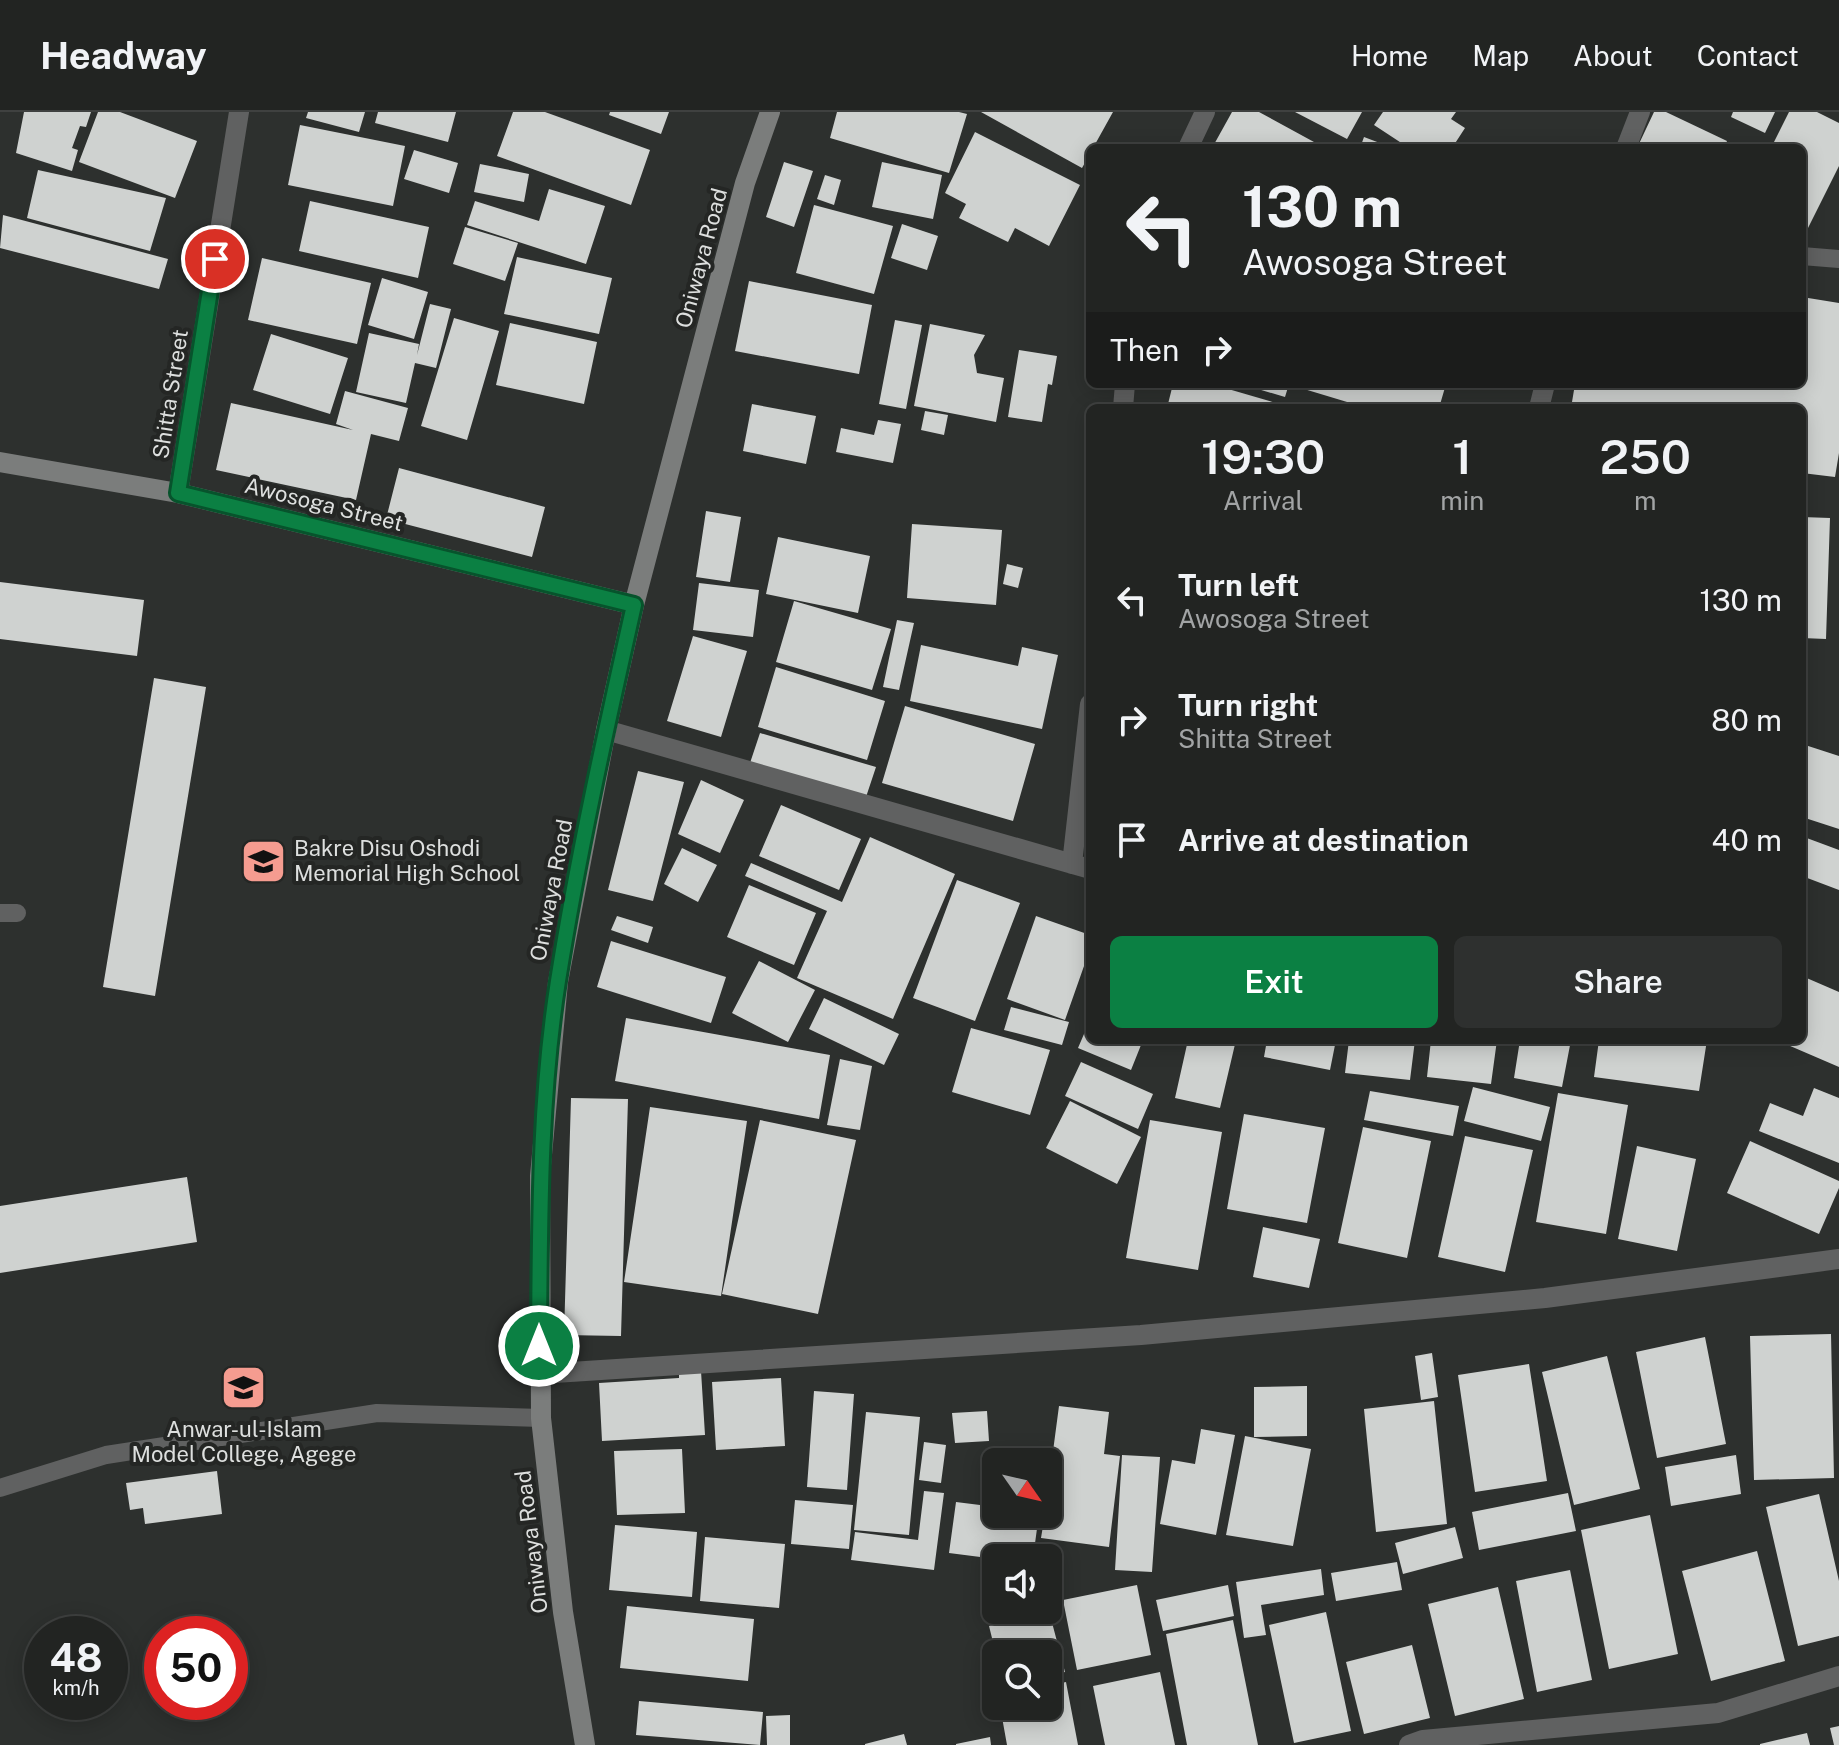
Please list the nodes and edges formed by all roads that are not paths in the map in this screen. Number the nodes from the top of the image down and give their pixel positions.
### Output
1 (239, 112) edge
2 (770, 112) edge
3 (1205, 112) edge
4 (1640, 112) edge
5 (1190, 144) edge
6 (1628, 144) edge
7 (1806, 256) edge
8 (1839, 259) edge
9 (0, 462) edge
10 (178, 493) junction
11 (634, 605) junction
12 (606, 730) junction
13 (1086, 776) edge
14 (1081, 866) edge
15 (1839, 1259) edge
16 (539, 1374) junction
17 (541, 1418) junction
18 (0, 1488) edge
19 (1839, 1676) edge
20 (585, 1745) edge
21 (1409, 1745) edge

1 - 10 street, Shitta Street
2 - 11 main road, Oniwaya Road
3 - 5 street
4 - 6 street
7 - 8 lane
9 - 10 main road, Awosoga Street
10 - 11 main road, Awosoga Street
11 - 12 main road, Oniwaya Road
12 - 14 street
12 - 16 main road, Oniwaya Road
13 - 14 street
15 - 16 street
16 - 17 main road, Oniwaya Road
17 - 18 lane
17 - 20 main road, Oniwaya Road
19 - 21 street

